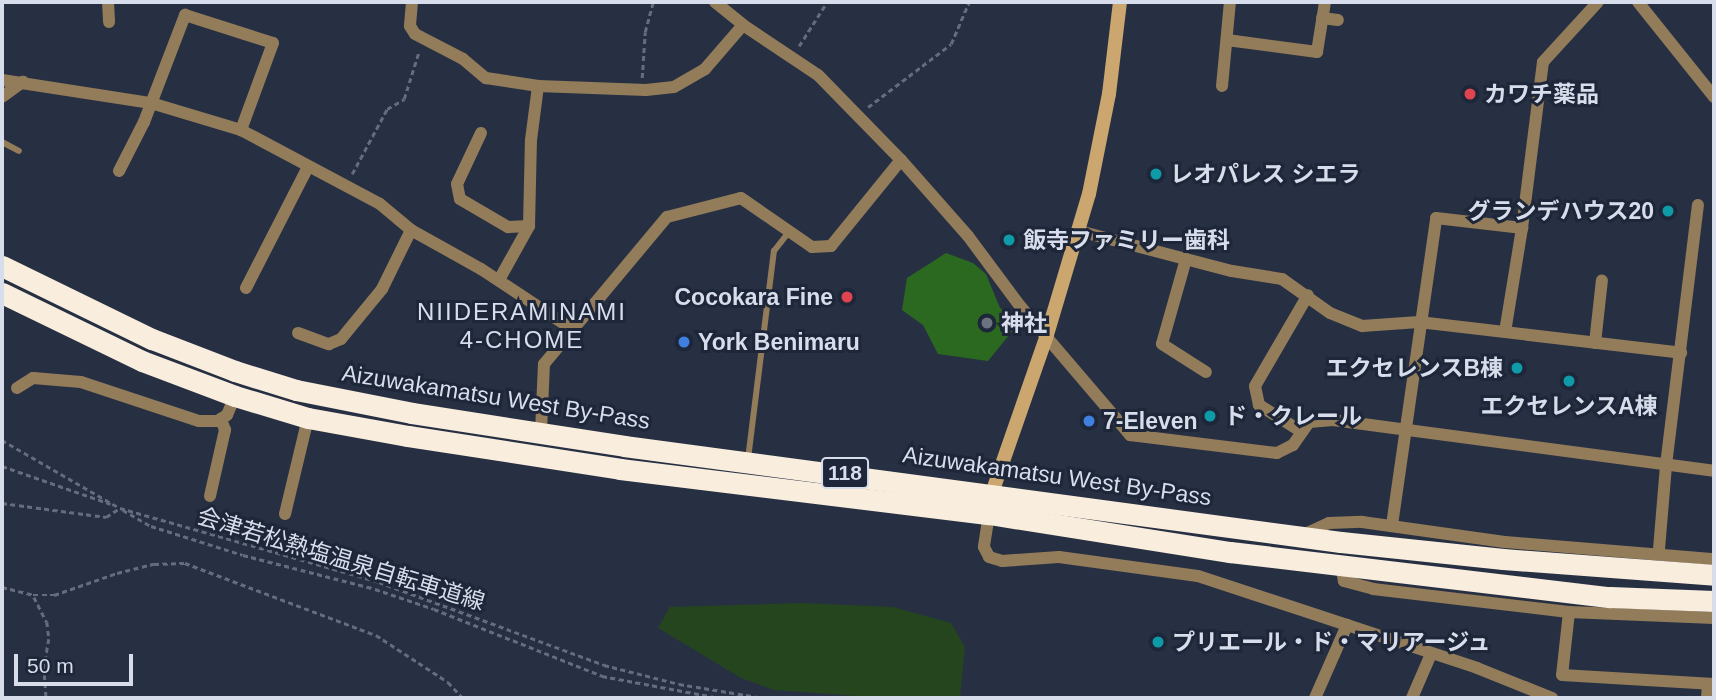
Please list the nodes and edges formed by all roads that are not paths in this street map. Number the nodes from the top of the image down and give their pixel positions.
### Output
1 (108, 2) edge
2 (412, 2) edge
3 (715, 2) edge
4 (1120, 2) edge
5 (1230, 2) edge
6 (1325, 2) edge
7 (1598, 2) edge
8 (1638, 2) edge
9 (1322, 18) junction
10 (1338, 20) dead end
11 (109, 22) dead end
12 (743, 25) junction
13 (1227, 40) junction
14 (2, 79) edge
15 (23, 82) junction
16 (538, 86) junction
17 (1222, 86) dead end
18 (2, 97) edge
19 (1714, 97) edge
20 (151, 103) junction
21 (241, 130) junction
22 (481, 133) dead end
23 (2, 142) edge
24 (19, 151) dead end
25 (901, 160) junction
26 (308, 167) junction
27 (119, 171) dead end
28 (1698, 205) dead end
29 (529, 226) junction
30 (1522, 228) junction
31 (411, 230) junction
32 (1079, 231) junction
33 (789, 232) junction
34 (1186, 259) junction
35 (2, 266) edge
36 (1602, 280) dead end
37 (499, 281) junction
38 (246, 288) dead end
39 (2, 293) edge
40 (1308, 295) junction
41 (1419, 322) junction
42 (572, 328) junction
43 (1506, 332) junction
44 (298, 333) dead end
45 (1046, 338) junction
46 (1595, 343) junction
47 (1681, 353) junction
48 (1206, 372) dead end
49 (17, 388) dead end
50 (235, 396) junction
51 (307, 418) junction
52 (221, 419) junction
53 (541, 432) junction
54 (1302, 432) junction
55 (1406, 432) junction
56 (748, 461) junction
57 (1666, 465) junction
58 (1714, 471) edge
59 (210, 496) dead end
60 (990, 503) junction
61 (285, 514) dead end
62 (1392, 525) junction
63 (1301, 536) junction
64 (1659, 548) dead end
65 (1714, 559) edge
66 (1341, 563) junction
67 (1714, 575) edge
68 (1714, 600) edge
69 (1569, 612) junction
70 (1714, 618) edge
71 (1347, 625) junction
72 (1431, 654) junction
73 (1562, 675) junction
74 (1711, 684) edge
75 (1315, 698) edge
76 (1412, 698) edge
77 (1554, 698) edge
78 (1707, 698) edge

1 - 11 street
2 - 16 street
3 - 12 street
4 - 32 street
5 - 13 street
6 - 9 street
7 - 30 street
8 - 19 street
9 - 10 street
9 - 13 street
12 - 16 street
12 - 25 street
13 - 17 street
14 - 15 street
15 - 18 street
15 - 20 street
16 - 29 street
20 - 21 street
20 - 21 street
20 - 27 street
21 - 26 street
22 - 29 street
23 - 24 lane
25 - 33 street
25 - 45 street
26 - 31 street
26 - 38 street
28 - 47 street
29 - 37 street
30 - 41 street
30 - 43 street
31 - 37 street
31 - 44 street
32 - 34 street
32 - 45 street
33 - 42 street
33 - 56 lane
34 - 40 street
34 - 48 street
35 - 53 highway, Aizuwakamatsu West By-Pass / 118
36 - 46 street
37 - 42 street
39 - 50 highway, Aizuwakamatsu West By-Pass / 118
40 - 41 street
40 - 54 street
41 - 43 street
41 - 55 street
42 - 53 street
43 - 46 street
45 - 54 street
45 - 60 street
46 - 47 street
47 - 57 street
49 - 52 street
50 - 51 highway, Aizuwakamatsu West By-Pass / 118
50 - 52 street
51 - 60 highway, Aizuwakamatsu West By-Pass / 118
51 - 61 street
52 - 59 street
53 - 56 highway, Aizuwakamatsu West By-Pass / 118
54 - 55 street
55 - 57 street
55 - 62 street
56 - 60 highway, Aizuwakamatsu West By-Pass / 118
57 - 58 street
57 - 64 street
60 - 63 highway, Aizuwakamatsu West By-Pass / 118
60 - 66 highway, Aizuwakamatsu West By-Pass / 118
60 - 71 street
62 - 63 street
62 - 65 street
63 - 67 highway, Aizuwakamatsu West By-Pass / 118
66 - 68 highway, Aizuwakamatsu West By-Pass / 118
66 - 69 street
69 - 70 street
69 - 73 street
71 - 72 street
71 - 75 street
72 - 76 street
72 - 77 street
73 - 74 street
73 - 77 street
74 - 78 street

